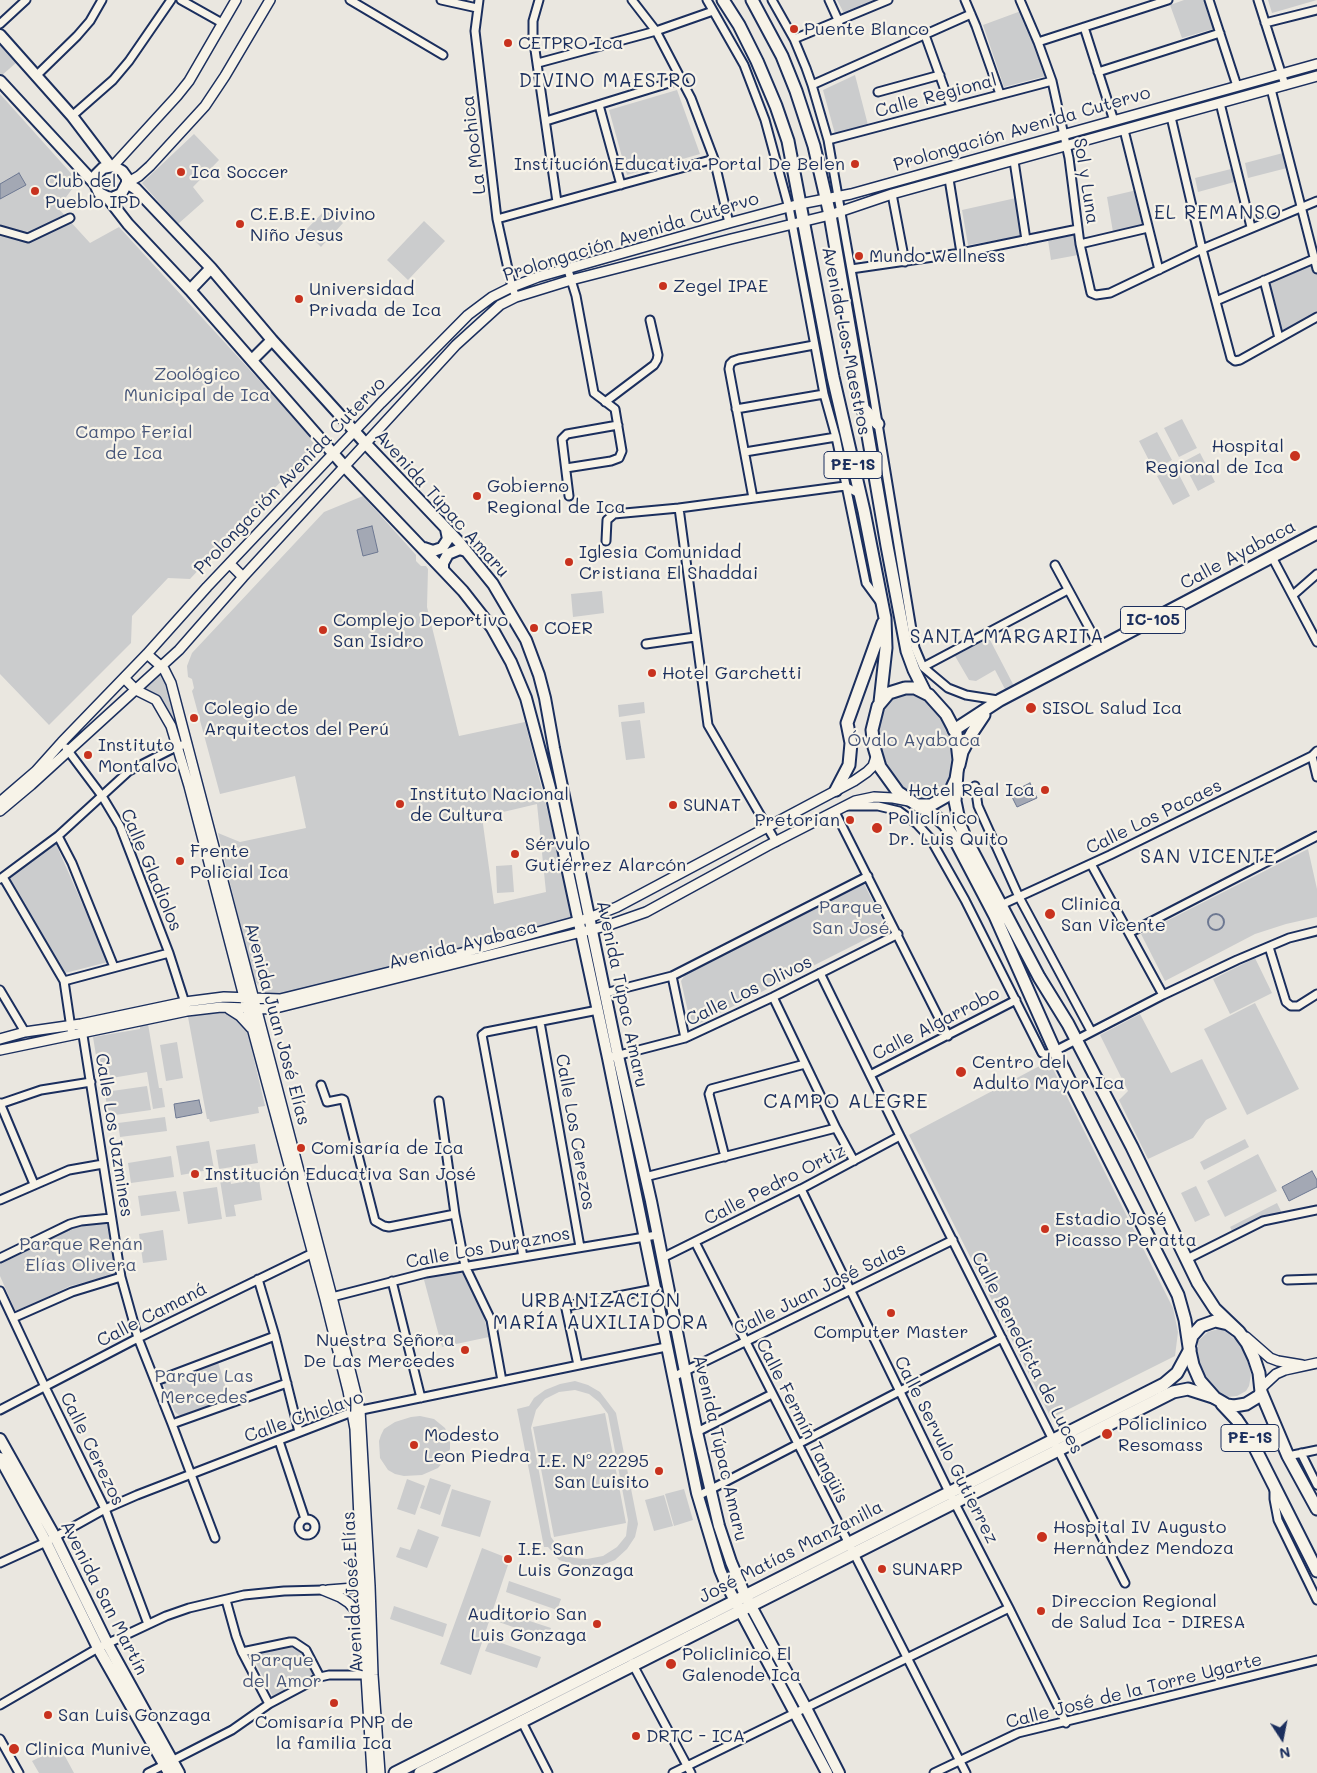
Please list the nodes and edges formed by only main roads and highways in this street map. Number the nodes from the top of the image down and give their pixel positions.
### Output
1 (723, 0) edge
2 (752, 0) edge
3 (0, 35) edge
4 (0, 81) edge
5 (112, 166) junction
6 (127, 183) junction
7 (95, 184) junction
8 (107, 198) junction
9 (211, 268) junction
10 (190, 290) junction
11 (272, 340) junction
12 (252, 360) junction
13 (864, 408) junction
14 (878, 424) road end
15 (446, 529) junction
16 (1317, 533) edge
17 (423, 548) junction
18 (466, 552) junction
19 (443, 569) junction
20 (883, 606) junction
21 (925, 692) junction
22 (880, 702) junction
23 (990, 708) junction
24 (954, 730) junction
25 (958, 769) junction
26 (562, 786) junction
27 (550, 788) junction
28 (836, 790) road end
29 (913, 803) junction
30 (613, 1057) junction
31 (1240, 1333) junction
32 (1190, 1348) junction
33 (1261, 1390) junction
34 (1214, 1398) junction
35 (0, 1439) edge
36 (1056, 1444) junction
37 (0, 1458) edge
38 (1317, 1510) edge
39 (50, 1540) junction
40 (1315, 1564) edge
41 (743, 1603) junction
42 (168, 1765) edge
43 (180, 1773) edge
44 (395, 1773) edge
45 (420, 1773) edge
46 (827, 1773) edge
47 (840, 1773) edge

1 - 20 main road, Avenida Los Maestros / PE-1S
2 - 13 main road, Avenida Los Maestros / PE-1S
3 - 5 main road
4 - 7 main road
5 - 6 main road
5 - 7 main road
6 - 8 main road
6 - 9 main road, Avenida Túpac Amaru
7 - 8 main road
8 - 10 main road, Avenida Túpac Amaru
9 - 10 main road
9 - 11 main road, Avenida Túpac Amaru
10 - 12 main road, Avenida Túpac Amaru
11 - 12 main road
11 - 15 main road, Avenida Túpac Amaru
12 - 17 main road, Avenida Túpac Amaru
13 - 14 main road
13 - 21 main road, Avenida Los Maestros / PE-1S
15 - 17 main road
15 - 18 main road, Avenida Túpac Amaru
16 - 23 main road, Calle Ayabaca / IC-105
17 - 19 main road, Avenida Túpac Amaru
18 - 19 main road
18 - 26 main road, Avenida Túpac Amaru
19 - 27 main road, Avenida Túpac Amaru
20 - 22 main road, Avenida Los Maestros / PE-1S
20 - 28 main road
21 - 22 main road
21 - 24 main road, PE-1S
22 - 29 main road, PE-1S
23 - 24 main road, Calle Ayabaca / IC-105
23 - 25 main road, Calle Ayabaca / IC-105
24 - 25 main road, PE-1S
25 - 29 main road, PE-1S
25 - 31 main road, PE-1S
26 - 27 main road
26 - 30 main road, Avenida Túpac Amaru
27 - 30 main road, Avenida Túpac Amaru
29 - 32 main road, PE-1S
30 - 41 main road, Avenida Túpac Amaru
30 - 41 main road, Avenida Túpac Amaru
31 - 32 main road
31 - 33 main road, PE-1S
32 - 34 main road, PE-1S
32 - 36 main road, José Matías Manzanilla
33 - 34 main road, PE-1S
33 - 38 main road, PE-1S
34 - 36 main road, José Matías Manzanilla
34 - 40 main road, PE-1S
35 - 39 main road, Avenida San Martín
36 - 41 main road, José Matías Manzanilla
37 - 39 main road, Avenida San Martín
39 - 42 main road, Avenida San Martín
41 - 44 main road, José Matías Manzanilla
41 - 45 main road, José Matías Manzanilla
41 - 46 main road
41 - 47 main road
42 - 43 main road, Avenida San Martín

